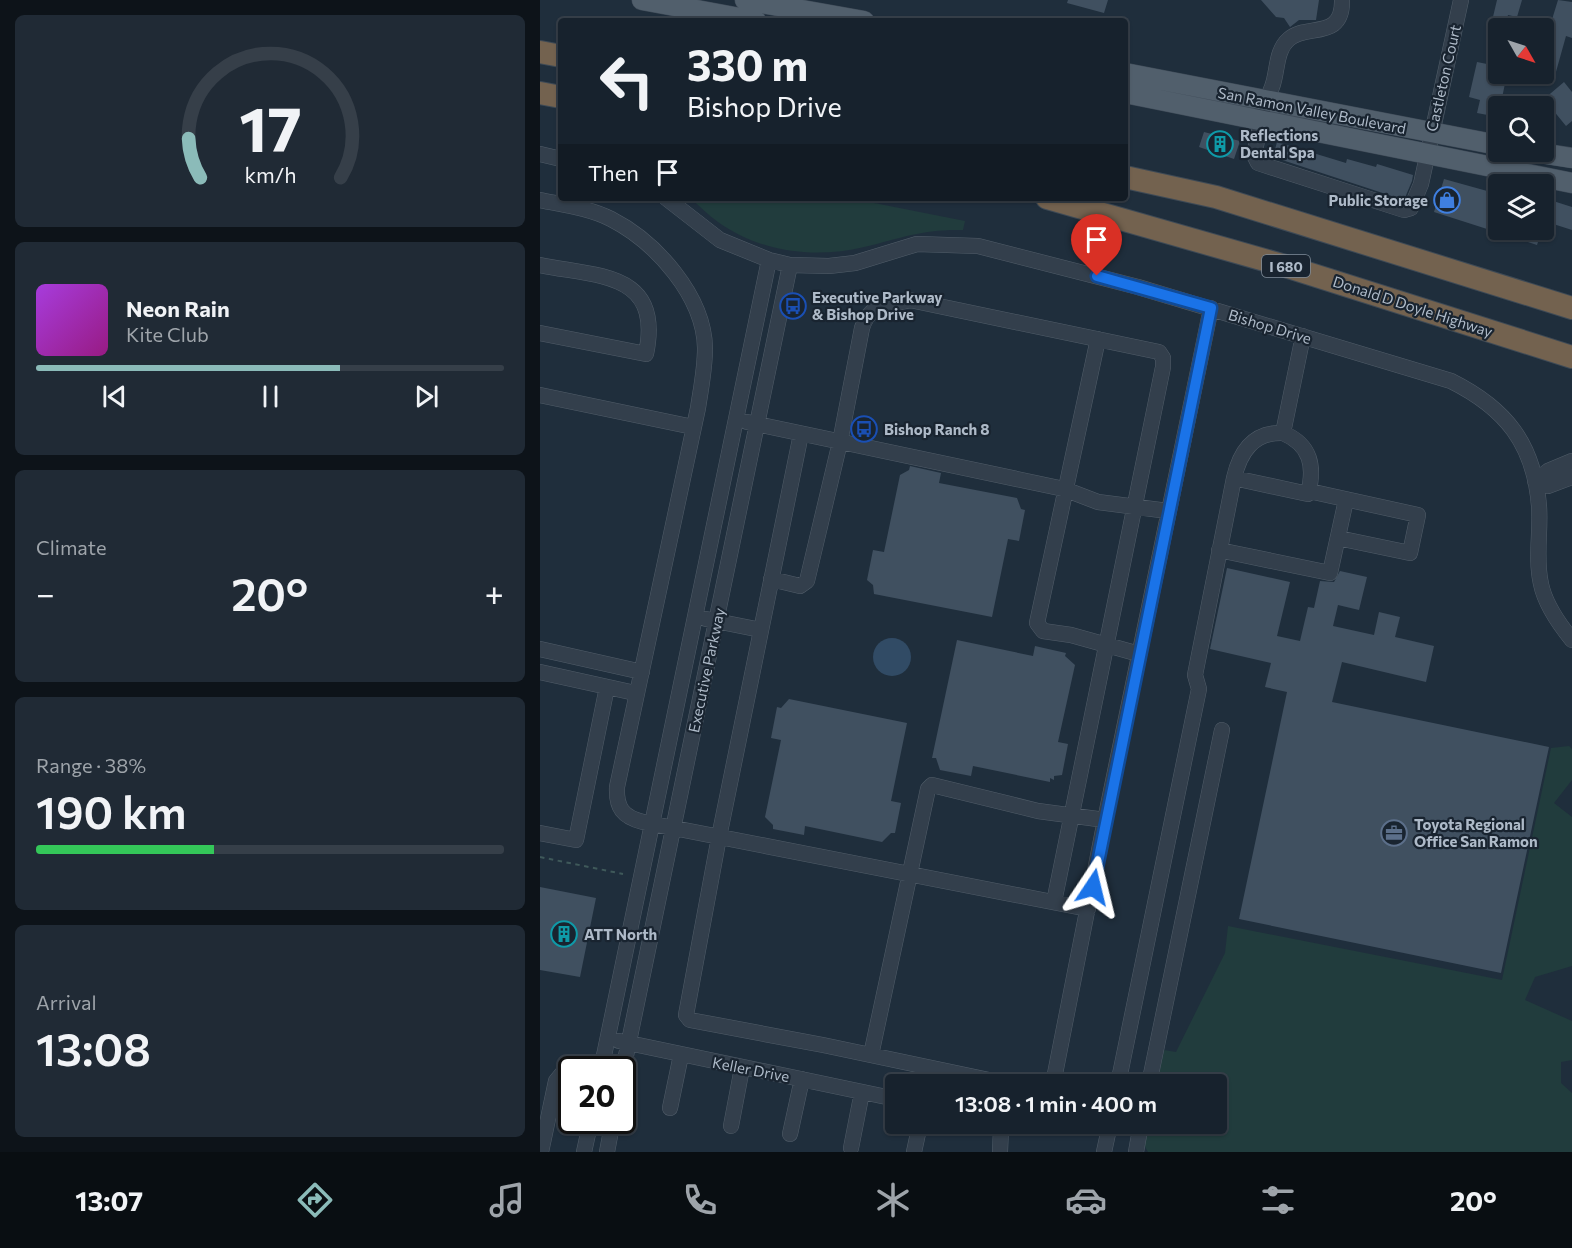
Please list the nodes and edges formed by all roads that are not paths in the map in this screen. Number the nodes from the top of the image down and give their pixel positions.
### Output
1 (642, 0) edge
2 (745, 0) edge
3 (1342, 0) edge
4 (1461, 0) edge
5 (740, 18) edge
6 (847, 18) edge
7 (540, 52) edge
8 (558, 55) edge
9 (1128, 74) edge
10 (540, 93) edge
11 (1128, 94) edge
12 (558, 96) edge
13 (1266, 100) junction
14 (1259, 121) junction
15 (1431, 134) junction
16 (1488, 143) edge
17 (540, 154) edge
18 (1554, 155) edge
19 (1426, 156) junction
20 (558, 158) edge
21 (1572, 158) edge
22 (1128, 178) edge
23 (1572, 183) edge
24 (540, 200) edge
25 (670, 201) edge
26 (1058, 201) edge
27 (769, 260) junction
28 (540, 265) edge
29 (790, 265) junction
30 (1211, 308) junction
31 (1572, 308) edge
32 (540, 333) edge
33 (1303, 336) junction
34 (1098, 339) junction
35 (1572, 357) edge
36 (540, 395) edge
37 (735, 418) junction
38 (756, 424) junction
39 (693, 427) junction
40 (801, 434) junction
41 (1283, 434) junction
42 (840, 442) junction
43 (1572, 461) edge
44 (1572, 477) edge
45 (1234, 478) junction
46 (1535, 481) junction
47 (1064, 489) junction
48 (1309, 491) junction
49 (1346, 500) junction
50 (1134, 508) junction
51 (1168, 511) junction
52 (1338, 538) junction
53 (1219, 550) junction
54 (771, 579) junction
55 (695, 616) junction
56 (716, 621) junction
57 (761, 630) junction
58 (1572, 640) edge
59 (1107, 644) junction
60 (540, 649) edge
61 (1139, 654) junction
62 (540, 672) edge
63 (642, 672) junction
64 (607, 687) junction
65 (635, 693) junction
66 (1222, 730) dead end
67 (1071, 816) junction
68 (1105, 820) junction
69 (651, 824) junction
70 (673, 828) junction
71 (540, 833) edge
72 (719, 837) junction
73 (910, 875) junction
74 (1054, 903) junction
75 (1089, 909) junction
76 (607, 1039) junction
77 (629, 1043) junction
78 (681, 1055) junction
79 (872, 1055) junction
80 (604, 1056) edge
81 (626, 1056) edge
82 (742, 1068) junction
83 (961, 1074) edge
84 (1055, 1074) edge
85 (1120, 1074) edge
86 (1151, 1074) edge
87 (558, 1077) edge
88 (802, 1079) junction
89 (862, 1092) junction
90 (885, 1097) edge
91 (670, 1108) dead end
92 (730, 1126) dead end
93 (588, 1134) edge
94 (610, 1134) edge
95 (790, 1134) dead end
96 (918, 1134) edge
97 (1001, 1134) edge
98 (1108, 1134) edge
99 (1139, 1134) edge
100 (851, 1148) dead end
101 (542, 1152) edge
102 (584, 1152) edge
103 (606, 1152) edge
104 (914, 1152) edge
105 (1000, 1152) edge
106 (1104, 1152) edge
107 (1136, 1152) edge

1 - 5 main road
2 - 6 main road
3 - 13 street, Castleton Court
4 - 15 street, Castleton Court
7 - 8 highway
9 - 13 main road, San Ramon Valley Boulevard
10 - 12 highway
11 - 14 main road, San Ramon Valley Boulevard
13 - 14 street, Castleton Court
13 - 15 main road, San Ramon Valley Boulevard
14 - 19 main road, San Ramon Valley Boulevard
14 - 19 street, Castleton Court
15 - 16 main road, San Ramon Valley Boulevard
15 - 19 street, Castleton Court
17 - 20 street
18 - 21 main road
19 - 23 main road, San Ramon Valley Boulevard
22 - 31 highway
24 - 39 street
25 - 27 street, Bishop Drive
26 - 35 highway, Donald D Doyle Highway / I 680
27 - 29 street, Bishop Drive
27 - 37 street, Executive Parkway
28 - 32 street
29 - 30 street, Bishop Drive
29 - 38 street, Executive Parkway
30 - 33 street, Bishop Drive
30 - 51 street
33 - 41 street
33 - 46 street, Bishop Drive
34 - 42 street
34 - 47 street
34 - 50 street
36 - 39 street
37 - 38 street
37 - 55 street, Executive Parkway
38 - 40 street
38 - 56 street, Executive Parkway
39 - 63 street
40 - 42 street
40 - 54 street
41 - 45 street
41 - 48 street
42 - 47 street
42 - 54 street
43 - 46 street
44 - 46 street
45 - 48 street
45 - 53 street
46 - 58 street, Bishop Drive
47 - 50 street
47 - 59 street
48 - 49 street
49 - 52 street
49 - 52 street
50 - 51 street
50 - 59 street
51 - 61 street
52 - 53 street
53 - 85 street
54 - 57 street
55 - 56 street
55 - 69 street, Executive Parkway
56 - 57 street
56 - 70 street, Executive Parkway
57 - 72 street
59 - 61 street
59 - 67 street
60 - 63 street
61 - 68 street
62 - 64 street
63 - 65 street
64 - 65 street
64 - 71 street
65 - 69 street
66 - 86 street
67 - 68 street
67 - 73 street
67 - 74 street
68 - 75 street
69 - 70 street
69 - 76 street, Executive Parkway
70 - 72 street
70 - 77 street, Executive Parkway
72 - 73 street
72 - 79 street
73 - 74 street
73 - 79 street
74 - 75 street
75 - 84 street
76 - 77 street, Keller Drive
76 - 80 street, Executive Parkway
77 - 78 street, Keller Drive
77 - 81 street, Executive Parkway
78 - 82 street, Keller Drive
78 - 91 street
79 - 83 street
82 - 88 street, Keller Drive
82 - 92 street
87 - 101 street
88 - 89 street, Keller Drive
88 - 95 street
89 - 90 street, Keller Drive
89 - 100 street
93 - 102 street
94 - 103 street
96 - 104 street
97 - 105 street
98 - 106 street
99 - 107 street

